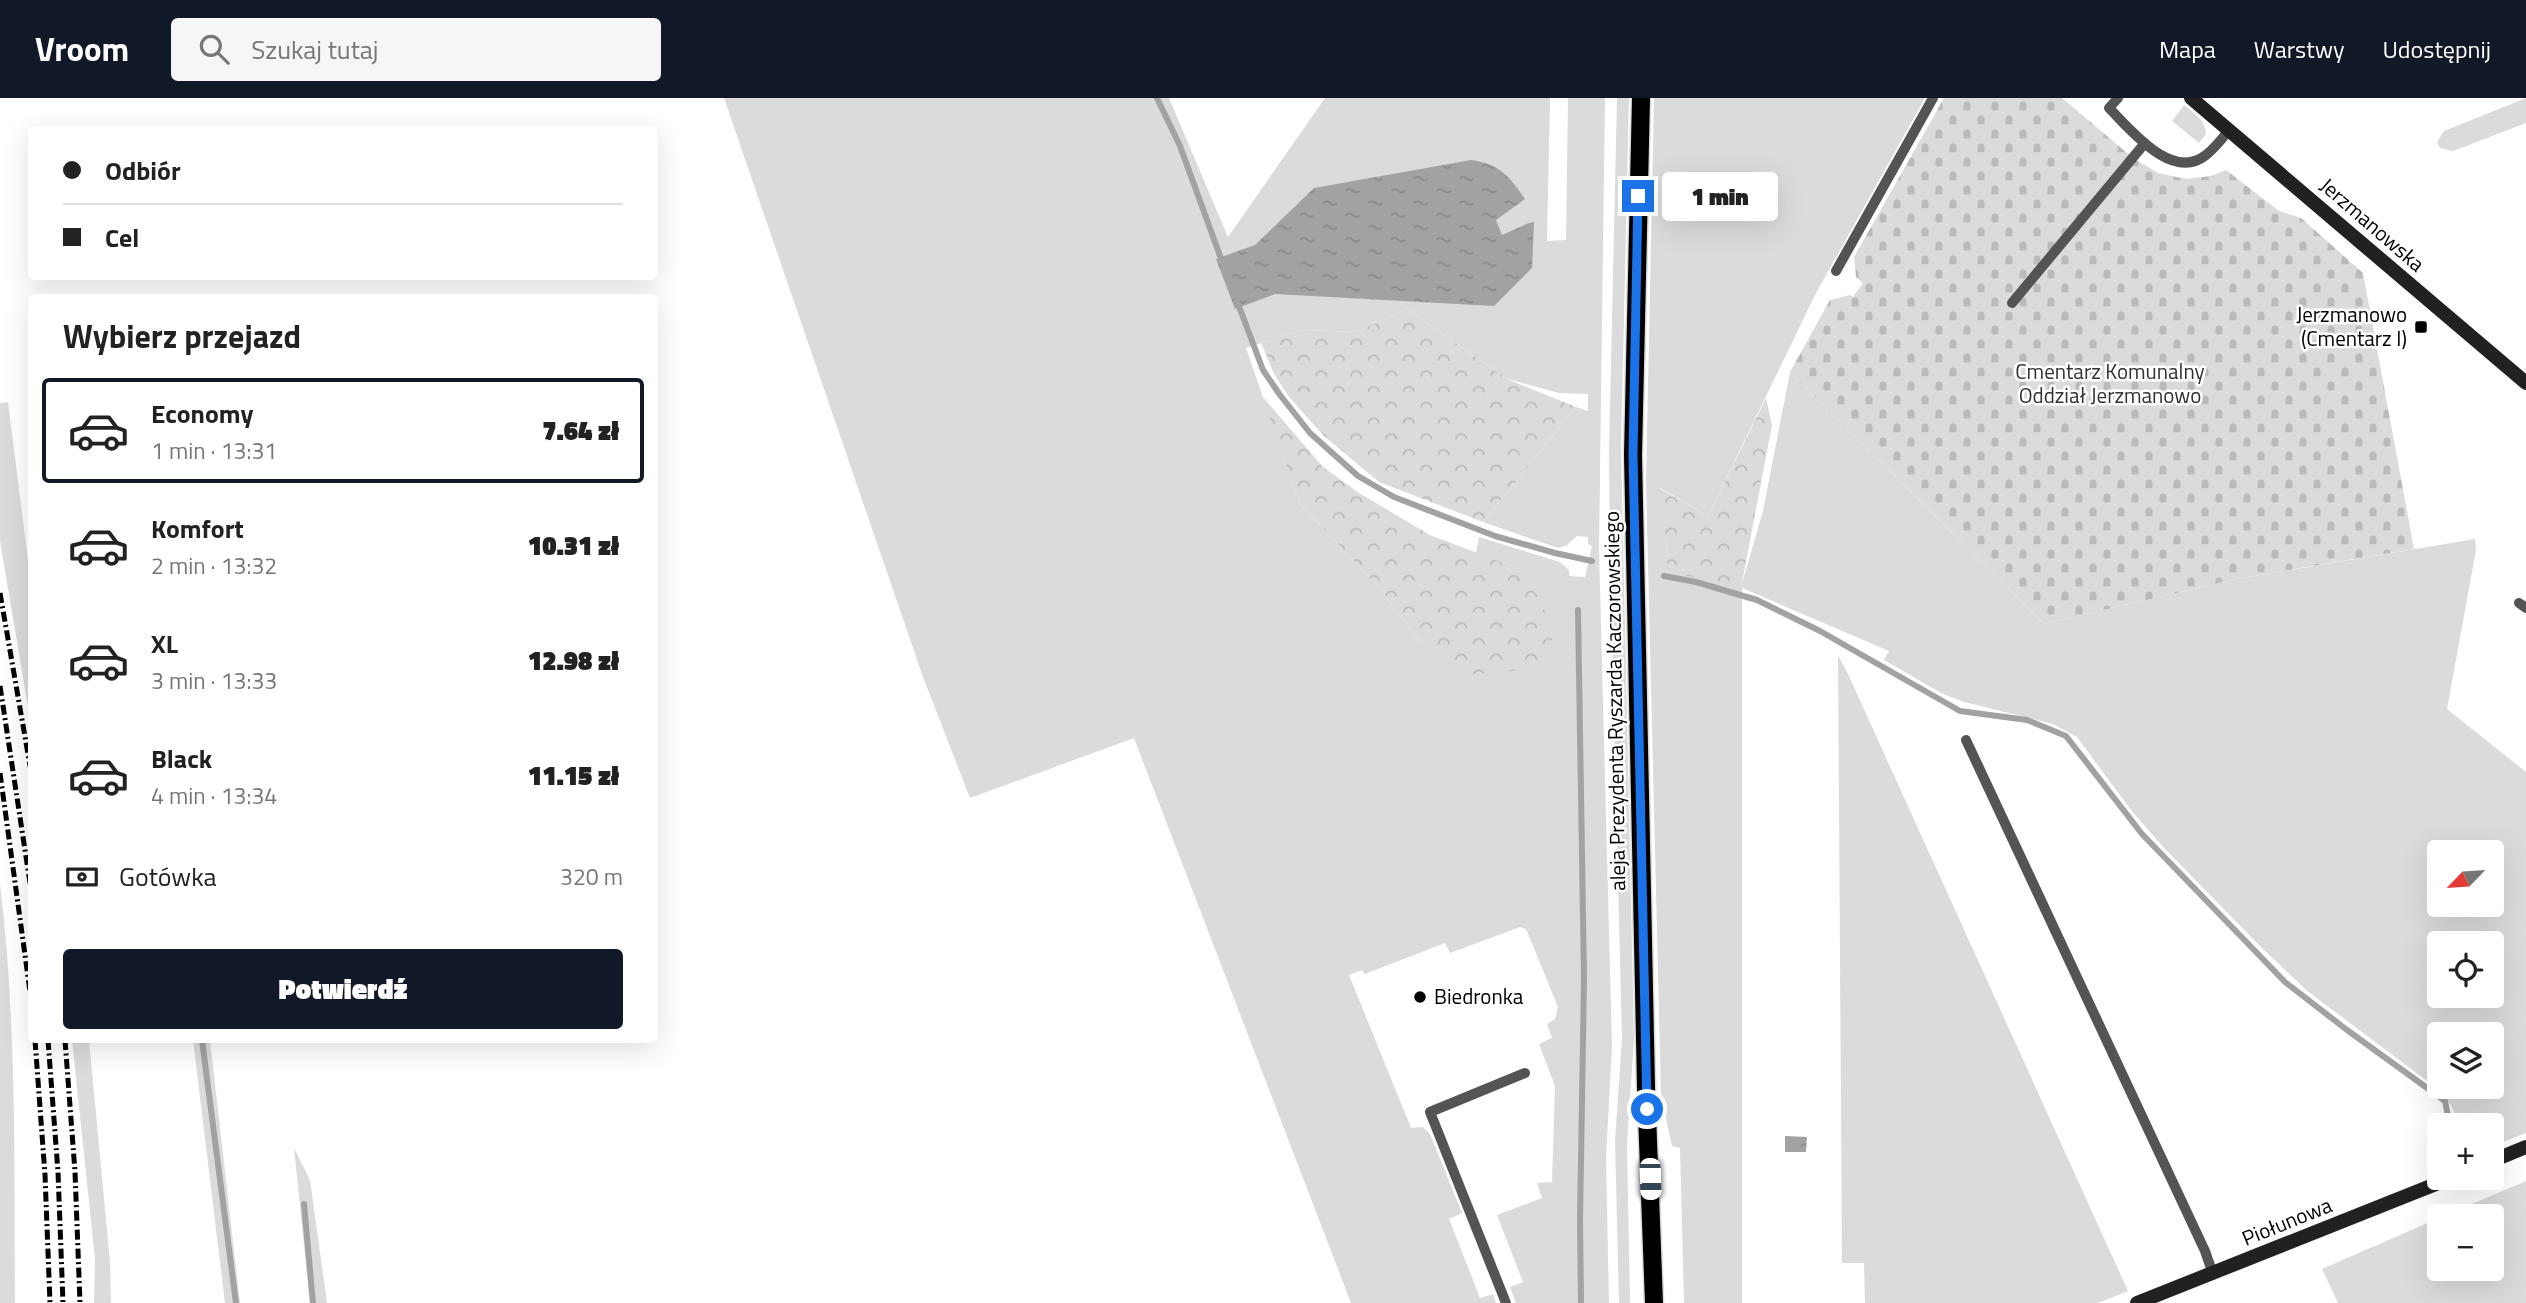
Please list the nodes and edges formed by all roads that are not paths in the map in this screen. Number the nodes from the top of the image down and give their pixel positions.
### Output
1 (1641, 98) edge
2 (1933, 98) edge
3 (2118, 98) edge
4 (2192, 98) edge
5 (2228, 130) junction
6 (2145, 143) junction
7 (1836, 271) dead end
8 (2012, 303) dead end
9 (2526, 383) edge
10 (1966, 740) dead end
11 (1525, 1073) dead end
12 (2526, 1147) edge
13 (2504, 1156) edge
14 (2427, 1188) edge
15 (2213, 1274) junction
16 (1506, 1303) edge
17 (1654, 1303) edge
18 (2137, 1303) edge

1 - 17 main road, aleja Prezydenta Ryszarda Kaczorowskiego
2 - 7 lane
3 - 6 lane
4 - 5 street, Jerzmanowska
5 - 6 lane
5 - 9 street, Jerzmanowska
6 - 8 lane
10 - 15 lane
11 - 16 lane
12 - 13 street
14 - 15 street, Piołunowa
15 - 18 street, Piołunowa

